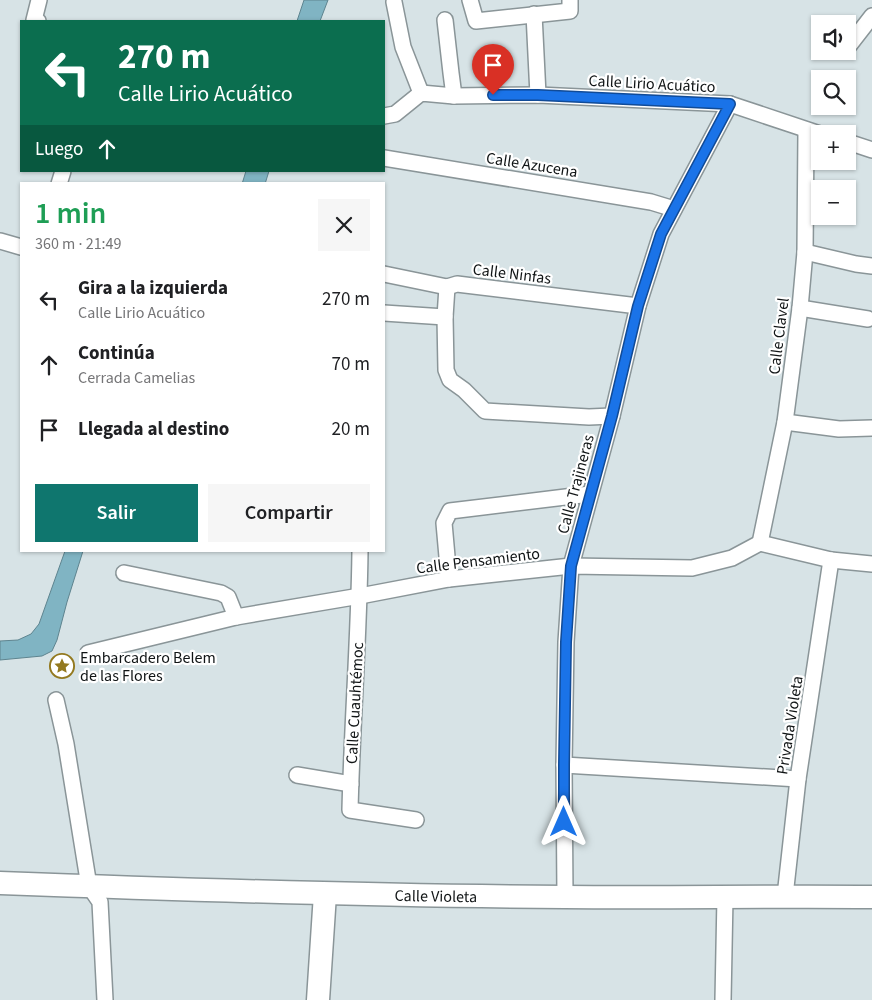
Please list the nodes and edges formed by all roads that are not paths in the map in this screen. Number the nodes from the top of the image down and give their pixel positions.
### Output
1 (39, 0) edge
2 (470, 0) edge
3 (570, 0) edge
4 (394, 2) dead end
5 (534, 14) junction
6 (872, 16) edge
7 (36, 20) edge
8 (445, 20) dead end
9 (856, 37) edge
10 (421, 93) junction
11 (538, 95) junction
12 (454, 96) junction
13 (730, 104) junction
14 (385, 116) edge
15 (811, 131) edge
16 (856, 145) edge
17 (872, 150) edge
18 (385, 158) edge
19 (811, 162) edge
20 (674, 209) junction
21 (0, 240) edge
22 (20, 247) edge
23 (805, 252) junction
24 (872, 266) edge
25 (385, 274) edge
26 (447, 287) junction
27 (638, 306) junction
28 (800, 308) junction
29 (385, 313) edge
30 (445, 317) junction
31 (868, 319) dead end
32 (612, 416) junction
33 (785, 422) junction
34 (872, 428) edge
35 (590, 494) junction
36 (760, 543) junction
37 (360, 552) edge
38 (831, 560) junction
39 (872, 564) edge
40 (571, 566) junction
41 (124, 573) dead end
42 (449, 579) junction
43 (360, 596) junction
44 (236, 617) junction
45 (88, 653) dead end
46 (56, 700) dead end
47 (564, 765) junction
48 (297, 775) dead end
49 (798, 779) junction
50 (351, 784) junction
51 (416, 820) dead end
52 (0, 883) edge
53 (89, 886) junction
54 (325, 894) junction
55 (785, 896) junction
56 (725, 897) junction
57 (872, 897) edge
58 (565, 898) junction
59 (105, 1000) edge
60 (318, 1000) edge
61 (723, 1000) edge

1 - 7 street
2 - 5 street
3 - 5 street
4 - 10 street
5 - 11 street
6 - 9 street
8 - 12 street
10 - 12 street, Calle Lirio Acuático
10 - 14 street
11 - 12 street, Calle Lirio Acuático
11 - 13 street, Calle Lirio Acuático
13 - 15 street, Calle Lirio Acuático
13 - 20 street, Calle Trajineras
16 - 17 street
18 - 20 street, Calle Azucena
19 - 23 street, Calle Clavel
20 - 27 street, Calle Trajineras
21 - 22 street
23 - 24 street
23 - 28 street, Calle Clavel
25 - 26 street, Calle Ninfas
26 - 27 street, Calle Ninfas
26 - 30 street
27 - 32 street, Calle Trajineras
28 - 31 street
28 - 33 street, Calle Clavel
29 - 30 street
30 - 32 street
32 - 35 street, Calle Trajineras
33 - 34 street
33 - 36 street, Calle Clavel
35 - 40 street, Calle Trajineras
35 - 42 street
36 - 38 street
36 - 40 street, Calle Pensamiento
37 - 43 street, Calle Cuauhtémoc
38 - 39 street
38 - 49 street, Privada Violeta
40 - 42 street, Calle Pensamiento
40 - 47 street, Calle Trajineras
41 - 44 street
42 - 43 street, Calle Pensamiento
43 - 44 street, Calle Pensamiento
43 - 50 street, Calle Cuauhtémoc
44 - 45 street, Calle Pensamiento
46 - 53 street
47 - 49 street
47 - 58 street, Calle Trajineras
48 - 50 street
49 - 55 street, Privada Violeta
50 - 51 street, Calle Cuauhtémoc
52 - 53 street, Calle Violeta
53 - 54 street, Calle Violeta
53 - 59 street
54 - 58 street, Calle Violeta
54 - 60 street
55 - 56 street, Calle Violeta
55 - 57 street, Calle Violeta
56 - 58 street, Calle Violeta
56 - 61 street

